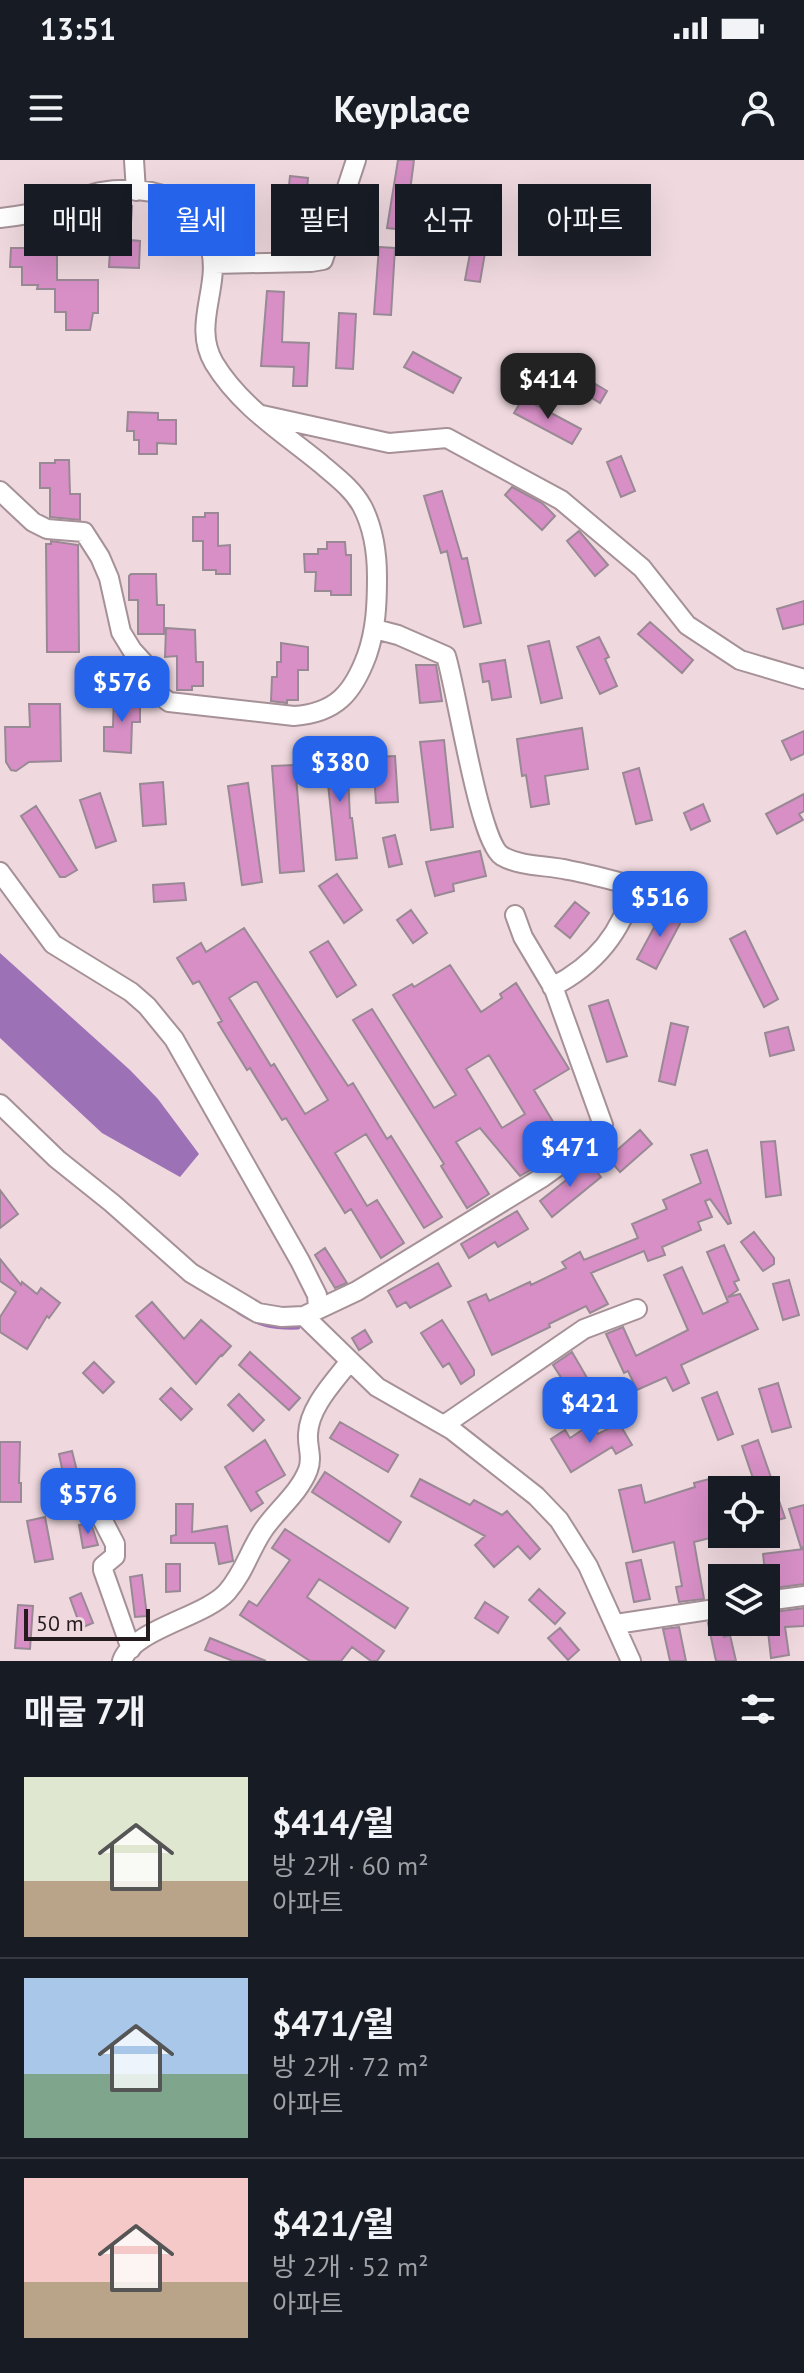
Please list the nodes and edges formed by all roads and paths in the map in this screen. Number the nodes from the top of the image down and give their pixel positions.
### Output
1 (134, 160) edge
2 (356, 160) edge
3 (136, 191) junction
4 (0, 218) edge
5 (213, 264) junction
6 (256, 414) junction
7 (0, 491) edge
8 (375, 629) junction
9 (804, 679) edge
10 (0, 872) edge
11 (515, 915) dead end
12 (552, 987) junction
13 (0, 1104) edge
14 (637, 1309) dead end
15 (311, 1313) junction
16 (350, 1361) junction
17 (444, 1425) junction
18 (100, 1515) dead end
19 (804, 1596) edge
20 (780, 1599) edge
21 (708, 1610) edge
22 (616, 1624) junction
23 (127, 1655) edge
24 (631, 1661) edge

1 - 3 street
2 - 5 street
3 - 4 street
3 - 5 street
5 - 6 street
6 - 8 street
6 - 9 street
7 - 8 street
8 - 12 street
10 - 15 street
11 - 12 street
12 - 15 street
13 - 15 street
14 - 17 street
15 - 16 street
16 - 17 street
16 - 23 street
17 - 22 street
18 - 23 street
19 - 20 street
21 - 22 street
22 - 24 street

